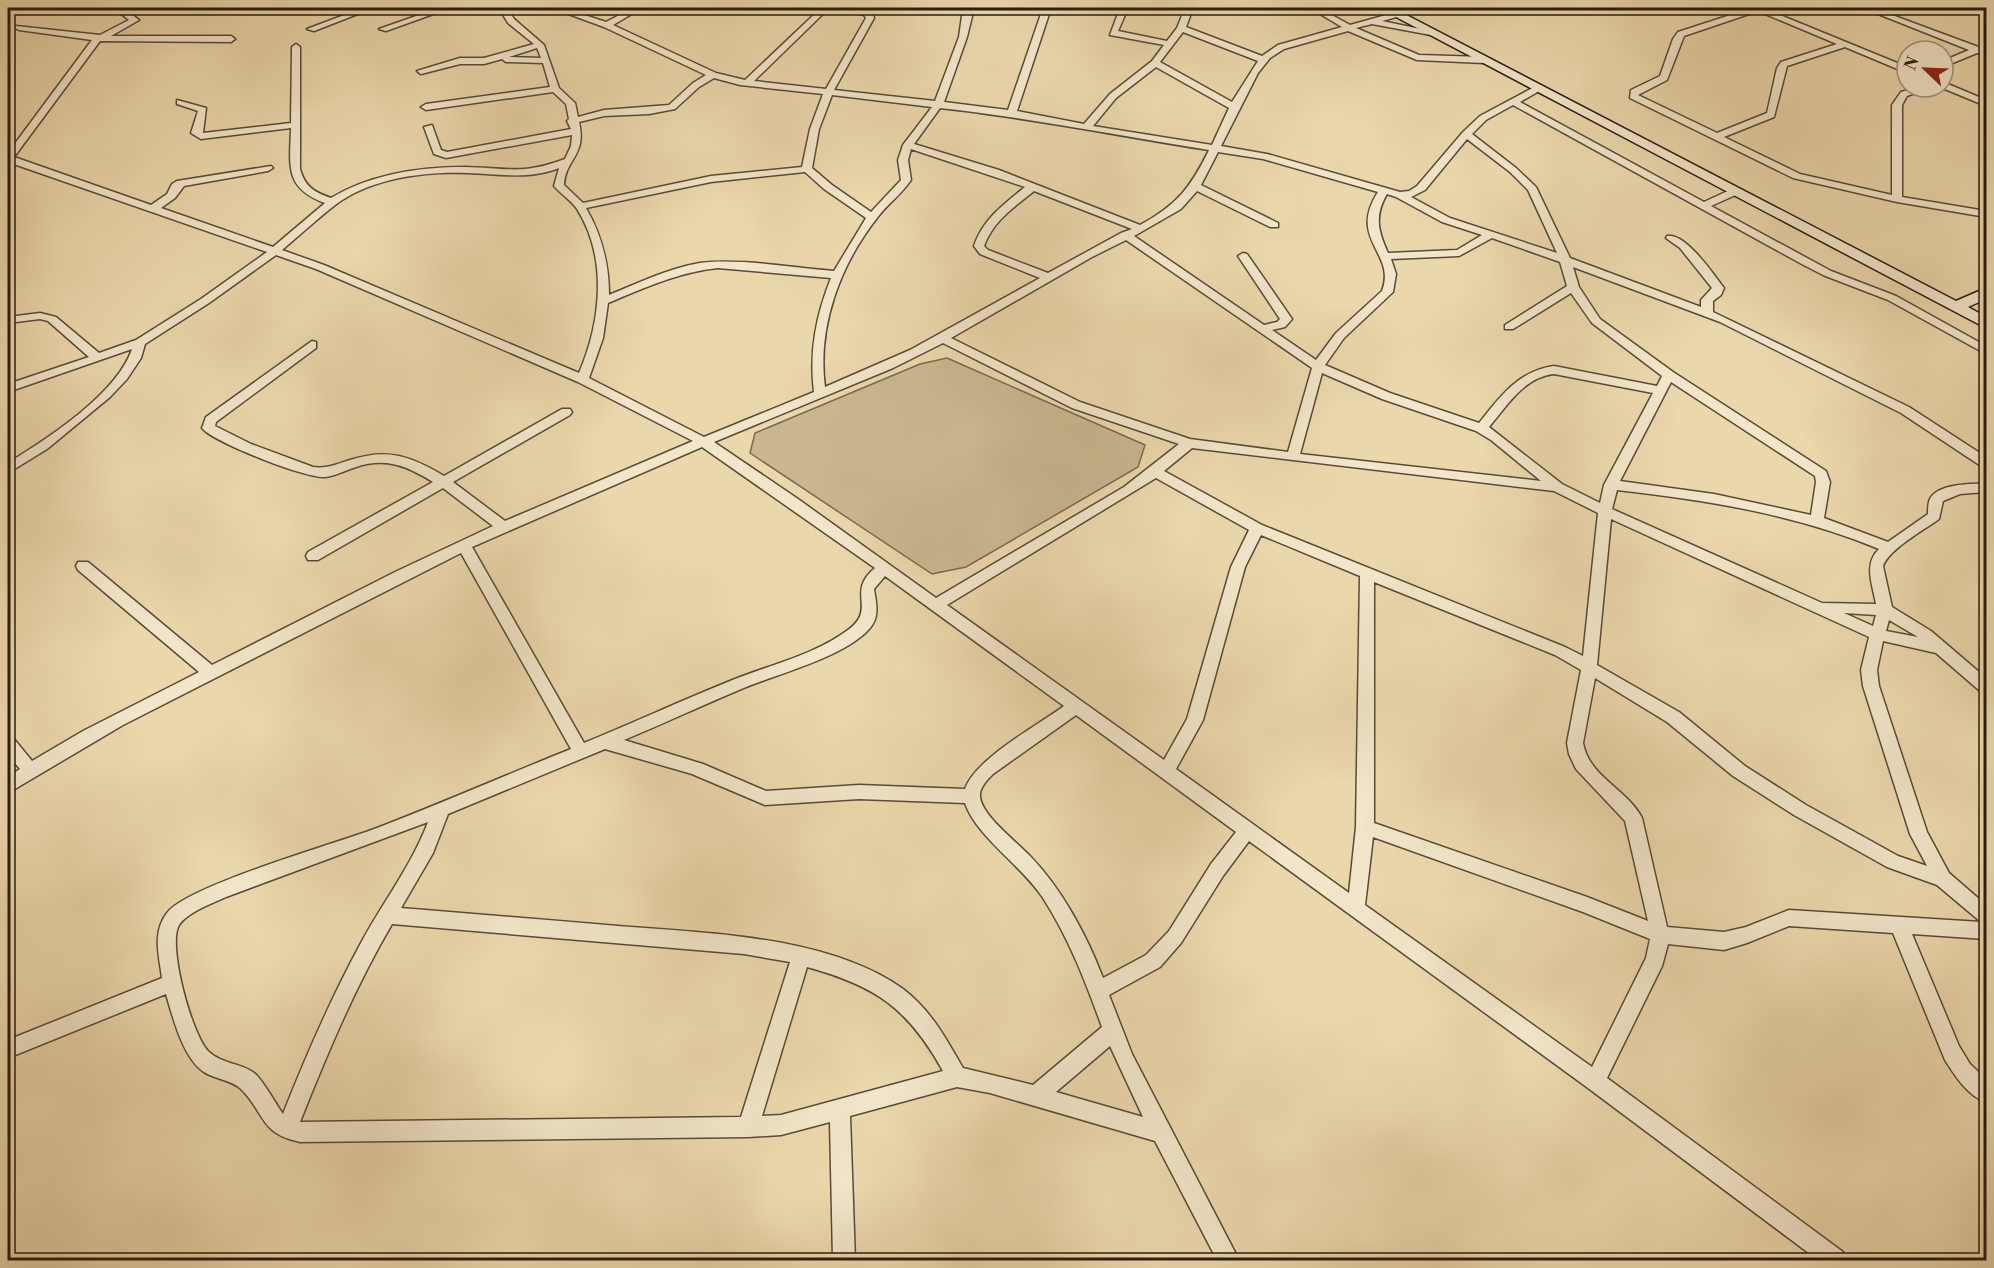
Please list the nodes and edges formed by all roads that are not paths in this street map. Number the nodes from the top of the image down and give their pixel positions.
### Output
1 (118, 8) edge
2 (369, 8) edge
3 (446, 8) edge
4 (503, 8) edge
5 (556, 8) edge
6 (638, 8) edge
7 (825, 8) edge
8 (840, 8) edge
9 (970, 8) edge
10 (1047, 8) edge
11 (1124, 8) edge
12 (1189, 8) edge
13 (1314, 8) edge
14 (1758, 8) edge
15 (1875, 8) edge
16 (1981, 8) edge
17 (1986, 9) edge
18 (1391, 11) edge
19 (1371, 21) junction
20 (607, 26) junction
21 (19, 28) dead end
22 (1181, 28) junction
23 (1349, 28) junction
24 (310, 29) dead end
25 (383, 29) dead end
26 (1431, 32) junction
27 (98, 38) junction
28 (231, 39) dead end
29 (1170, 44) junction
30 (1846, 44) junction
31 (540, 45) junction
32 (296, 47) dead end
33 (1982, 52) edge
34 (491, 59) junction
35 (1262, 59) junction
36 (1484, 60) junction
37 (1955, 60) edge
38 (547, 61) junction
39 (1155, 63) junction
40 (1895, 65) edge
41 (421, 71) dead end
42 (714, 75) junction
43 (747, 83) junction
44 (1538, 88) junction
45 (555, 89) junction
46 (1955, 90) edge
47 (827, 92) junction
48 (1901, 99) edge
49 (1512, 100) junction
50 (180, 102) dead end
51 (939, 103) junction
52 (1986, 103) edge
53 (426, 107) dead end
54 (1234, 107) junction
55 (1012, 112) junction
56 (572, 121) junction
57 (295, 125) junction
58 (429, 127) dead end
59 (1086, 128) junction
60 (576, 131) junction
61 (1466, 134) junction
62 (1716, 137) junction
63 (908, 145) junction
64 (1215, 147) junction
65 (13, 160) edge
66 (569, 161) junction
67 (268, 168) dead end
68 (807, 169) junction
69 (8, 172) edge
70 (1033, 186) junction
71 (1195, 186) junction
72 (1384, 191) junction
73 (1736, 191) junction
74 (1400, 195) junction
75 (1897, 199) junction
76 (332, 202) junction
77 (580, 206) junction
78 (1705, 206) junction
79 (152, 209) junction
80 (1986, 214) edge
81 (872, 217) junction
82 (1274, 225) dead end
83 (1139, 228) junction
84 (1491, 234) junction
85 (1125, 235) junction
86 (1671, 238) dead end
87 (274, 252) junction
88 (1243, 256) dead end
89 (1384, 256) junction
90 (1565, 260) junction
91 (838, 275) junction
92 (1050, 278) junction
93 (1573, 287) junction
94 (1986, 293) edge
95 (602, 302) junction
96 (1956, 307) junction
97 (1707, 312) junction
98 (8, 320) edge
99 (1986, 323) edge
100 (1509, 327) dead end
101 (1262, 329) junction
102 (944, 339) junction
103 (140, 342) junction
104 (312, 345) dead end
105 (1986, 351) edge
106 (98, 358) junction
107 (1318, 366) junction
108 (1669, 375) junction
109 (582, 379) junction
110 (8, 388) edge
111 (1661, 391) junction
112 (820, 394) junction
113 (566, 412) dead end
114 (1481, 428) junction
115 (705, 442) junction
116 (1189, 443) junction
117 (1293, 457) junction
118 (1986, 463) edge
119 (8, 469) edge
120 (1155, 472) junction
121 (441, 482) junction
122 (1611, 485) junction
123 (1557, 487) junction
124 (1986, 488) edge
125 (1605, 511) junction
126 (1817, 521) junction
127 (503, 527) junction
128 (1257, 528) junction
129 (464, 546) junction
130 (1889, 548) junction
131 (313, 556) dead end
132 (83, 566) dead end
133 (885, 568) junction
134 (1367, 574) junction
135 (936, 604) junction
136 (1817, 606) junction
137 (1885, 610) junction
138 (1876, 634) junction
139 (1942, 648) junction
140 (1589, 668) junction
141 (211, 673) junction
142 (1986, 687) edge
143 (1077, 706) junction
144 (604, 742) junction
145 (8, 744) edge
146 (581, 752) junction
147 (30, 770) junction
148 (1166, 771) junction
149 (8, 786) edge
150 (971, 796) junction
151 (442, 808) junction
152 (1365, 827) junction
153 (1248, 830) junction
154 (1943, 879) junction
155 (1356, 908) junction
156 (388, 915) junction
157 (1986, 916) edge
158 (1900, 927) junction
159 (1986, 931) edge
160 (1660, 934) junction
161 (801, 956) junction
162 (172, 983) junction
163 (1098, 991) junction
164 (1113, 1030) junction
165 (8, 1049) edge
166 (957, 1077) junction
167 (1595, 1081) junction
168 (1986, 1092) edge
169 (1036, 1096) junction
170 (840, 1110) junction
171 (748, 1127) junction
172 (287, 1129) junction
173 (1160, 1132) junction
174 (1799, 1234) junction
175 (844, 1260) edge
176 (1228, 1260) edge
177 (1822, 1260) edge
178 (1835, 1260) edge

1 - 27 street
2 - 24 street
3 - 25 street
4 - 31 street
5 - 20 street
6 - 20 street
7 - 43 street
8 - 47 street
9 - 51 street
10 - 55 street
11 - 29 street
12 - 22 street
13 - 23 street
14 - 30 street
14 - 62 street
15 - 33 street
16 - 17 street
18 - 19 street
18 - 26 main road
19 - 23 street
19 - 26 street
20 - 42 street
21 - 27 street
22 - 29 street
22 - 35 street
23 - 35 street
23 - 36 street
26 - 36 main road
27 - 28 street
27 - 65 street
29 - 39 street
30 - 40 street
30 - 62 street
31 - 34 street
31 - 38 street
32 - 57 street
33 - 37 street
34 - 38 street
34 - 41 street
35 - 54 street
36 - 44 main road
38 - 45 street
39 - 54 street
39 - 59 street
42 - 43 street
42 - 56 street
43 - 47 street
44 - 49 street
44 - 73 main road
45 - 53 street
45 - 56 street
46 - 52 street
47 - 51 street
47 - 68 street
48 - 75 street
49 - 61 street
49 - 78 street
50 - 57 street
51 - 55 street
51 - 63 street
54 - 64 street
55 - 59 street
56 - 60 street
57 - 76 street
58 - 60 street
59 - 64 street
60 - 66 street
61 - 74 street
61 - 90 street
62 - 75 street
63 - 70 street
63 - 81 street
64 - 71 street
64 - 72 street
65 - 69 street
65 - 79 street
66 - 76 street
66 - 77 street
67 - 79 street
68 - 77 street
68 - 81 street
70 - 83 street
70 - 92 street
71 - 82 street
71 - 83 street
72 - 74 street
72 - 89 street
73 - 78 street
73 - 96 main road
74 - 84 street
75 - 80 street
76 - 87 street
77 - 95 street
78 - 105 street
79 - 87 street
81 - 91 street
83 - 85 street
84 - 89 street
84 - 90 street
85 - 92 street
85 - 101 street
86 - 97 street
87 - 103 street
87 - 109 street
88 - 101 street
89 - 107 street
90 - 93 street
90 - 97 street
91 - 95 street
91 - 112 street
92 - 102 street
93 - 100 street
93 - 108 street
94 - 96 main road
95 - 109 street
96 - 99 main road
97 - 118 street
98 - 106 street
101 - 107 street
102 - 112 street
102 - 116 street
103 - 106 street
103 - 119 street
104 - 121 street
106 - 110 street
107 - 114 street
107 - 117 street
108 - 111 street
108 - 126 street
109 - 115 street
111 - 114 street
111 - 122 street
112 - 115 street
113 - 121 street
114 - 123 street
115 - 127 street
115 - 133 street
116 - 117 street
116 - 120 street
117 - 123 street
120 - 128 street
120 - 135 street
121 - 127 street
121 - 131 street
122 - 125 street
122 - 126 street
123 - 125 street
124 - 130 street
125 - 136 street
125 - 140 street
126 - 130 street
127 - 129 street
128 - 134 street
128 - 148 street
129 - 141 street
129 - 146 street
130 - 137 street
132 - 141 street
133 - 135 street
133 - 144 street
134 - 140 street
134 - 152 street
135 - 143 street
136 - 137 street
136 - 138 street
137 - 138 street
137 - 139 street
138 - 139 street
138 - 154 street
139 - 142 street
140 - 154 street
140 - 160 street
141 - 147 street
143 - 148 street
143 - 150 street
144 - 146 street
144 - 150 street
145 - 147 street
146 - 151 street
147 - 149 street
148 - 153 street
150 - 163 street
151 - 156 street
151 - 162 street
152 - 155 street
152 - 160 street
153 - 155 street
153 - 163 street
154 - 157 street
155 - 167 street
156 - 161 street
156 - 172 street
158 - 159 street
158 - 160 street
158 - 168 street
160 - 167 street
161 - 166 street
161 - 171 street
162 - 165 street
162 - 172 street
163 - 164 street
164 - 169 street
164 - 173 street
166 - 169 street
166 - 170 street
167 - 174 street
169 - 173 street
170 - 171 street
170 - 175 street
171 - 172 street
173 - 176 street
174 - 177 street
174 - 178 street

